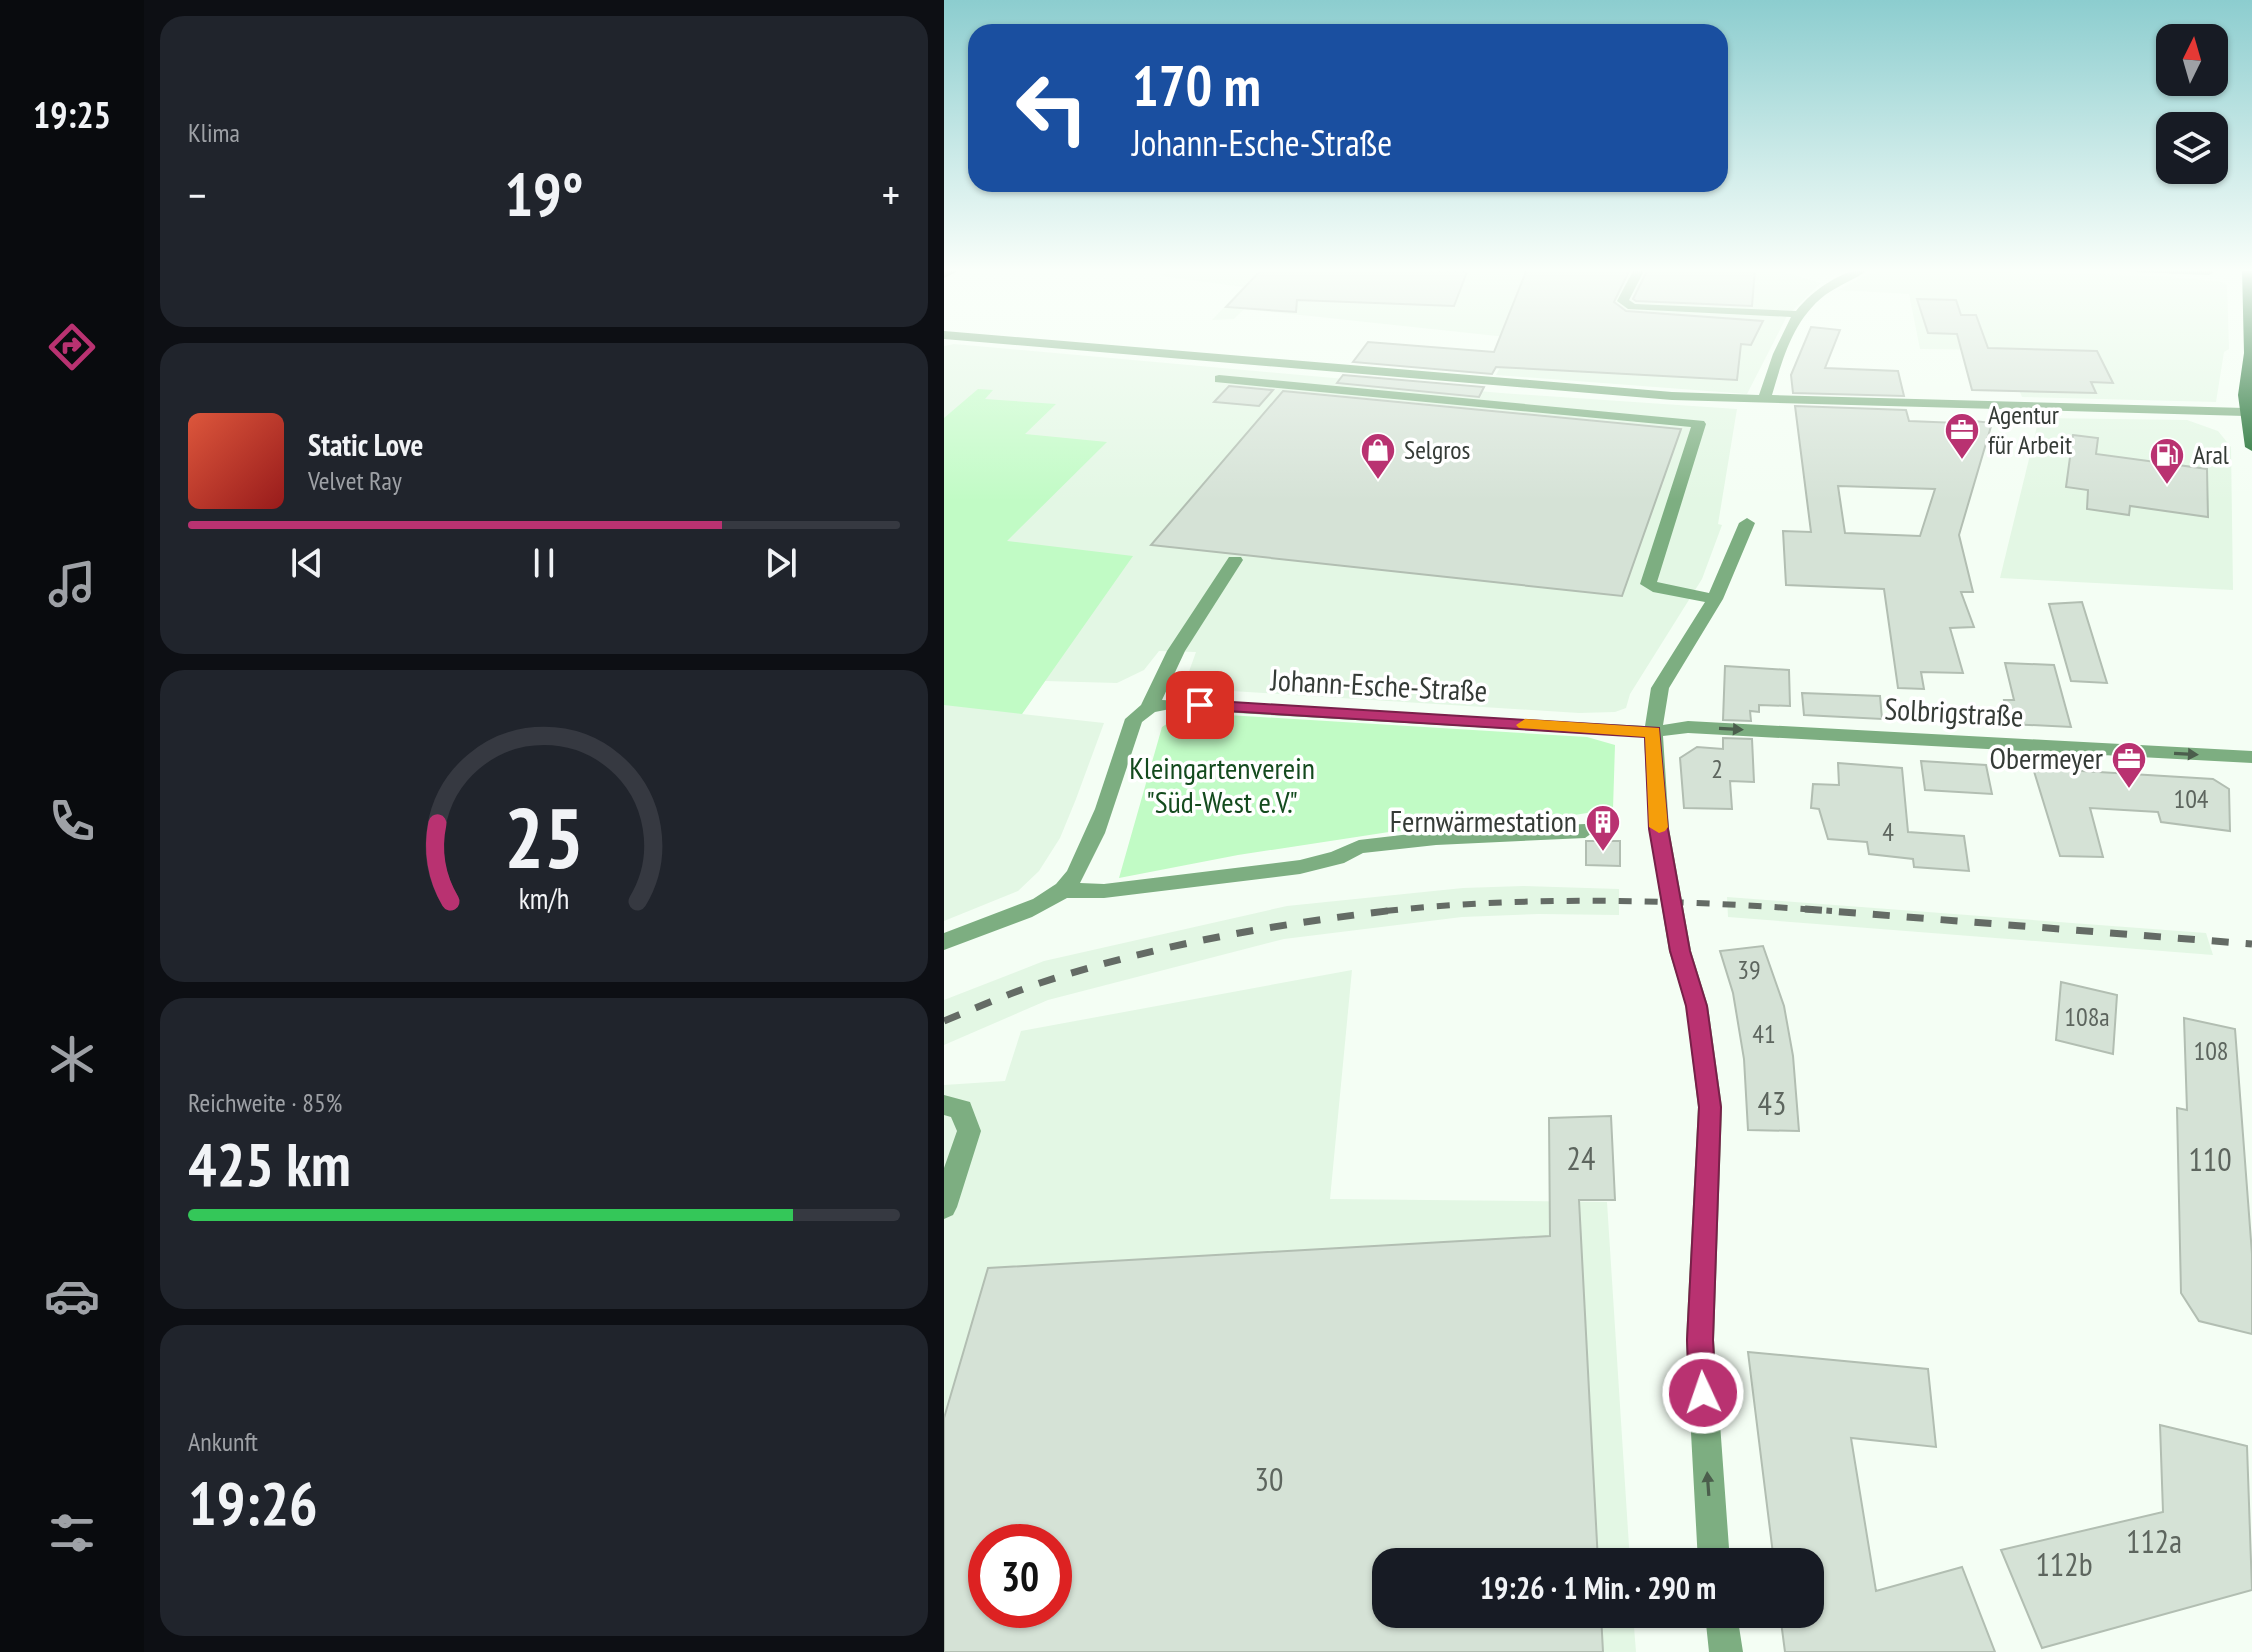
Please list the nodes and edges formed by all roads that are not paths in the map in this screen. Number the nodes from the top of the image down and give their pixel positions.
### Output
1 (1059, 346) edge
2 (1781, 346) edge
3 (2250, 346) edge
4 (1219, 379) dead end
5 (1634, 393) junction
6 (1764, 400) junction
7 (2249, 412) edge
8 (1625, 416) junction
9 (2252, 447) edge
10 (1747, 523) dead end
11 (1235, 560) dead end
12 (1715, 599) junction
13 (1149, 708) junction
14 (1653, 732) junction
15 (2252, 757) edge
16 (1585, 831) dead end
17 (1062, 890) junction
18 (944, 942) edge
19 (944, 1105) edge
20 (944, 1207) edge
21 (1713, 1548) edge
22 (1723, 1628) edge
23 (1726, 1652) edge

1 - 5 street
2 - 6 street
3 - 7 main road
4 - 8 street
5 - 6 street
5 - 8 street
6 - 7 street
7 - 9 main road
8 - 12 street
10 - 12 street
11 - 13 street
12 - 14 street
13 - 14 street, Johann-Esche-Straße
13 - 17 street
14 -> 15 street, Solbrigstraße
21 -> 14 street
16 - 17 street
17 - 18 street
19 - 20 street
22 - 23 street

